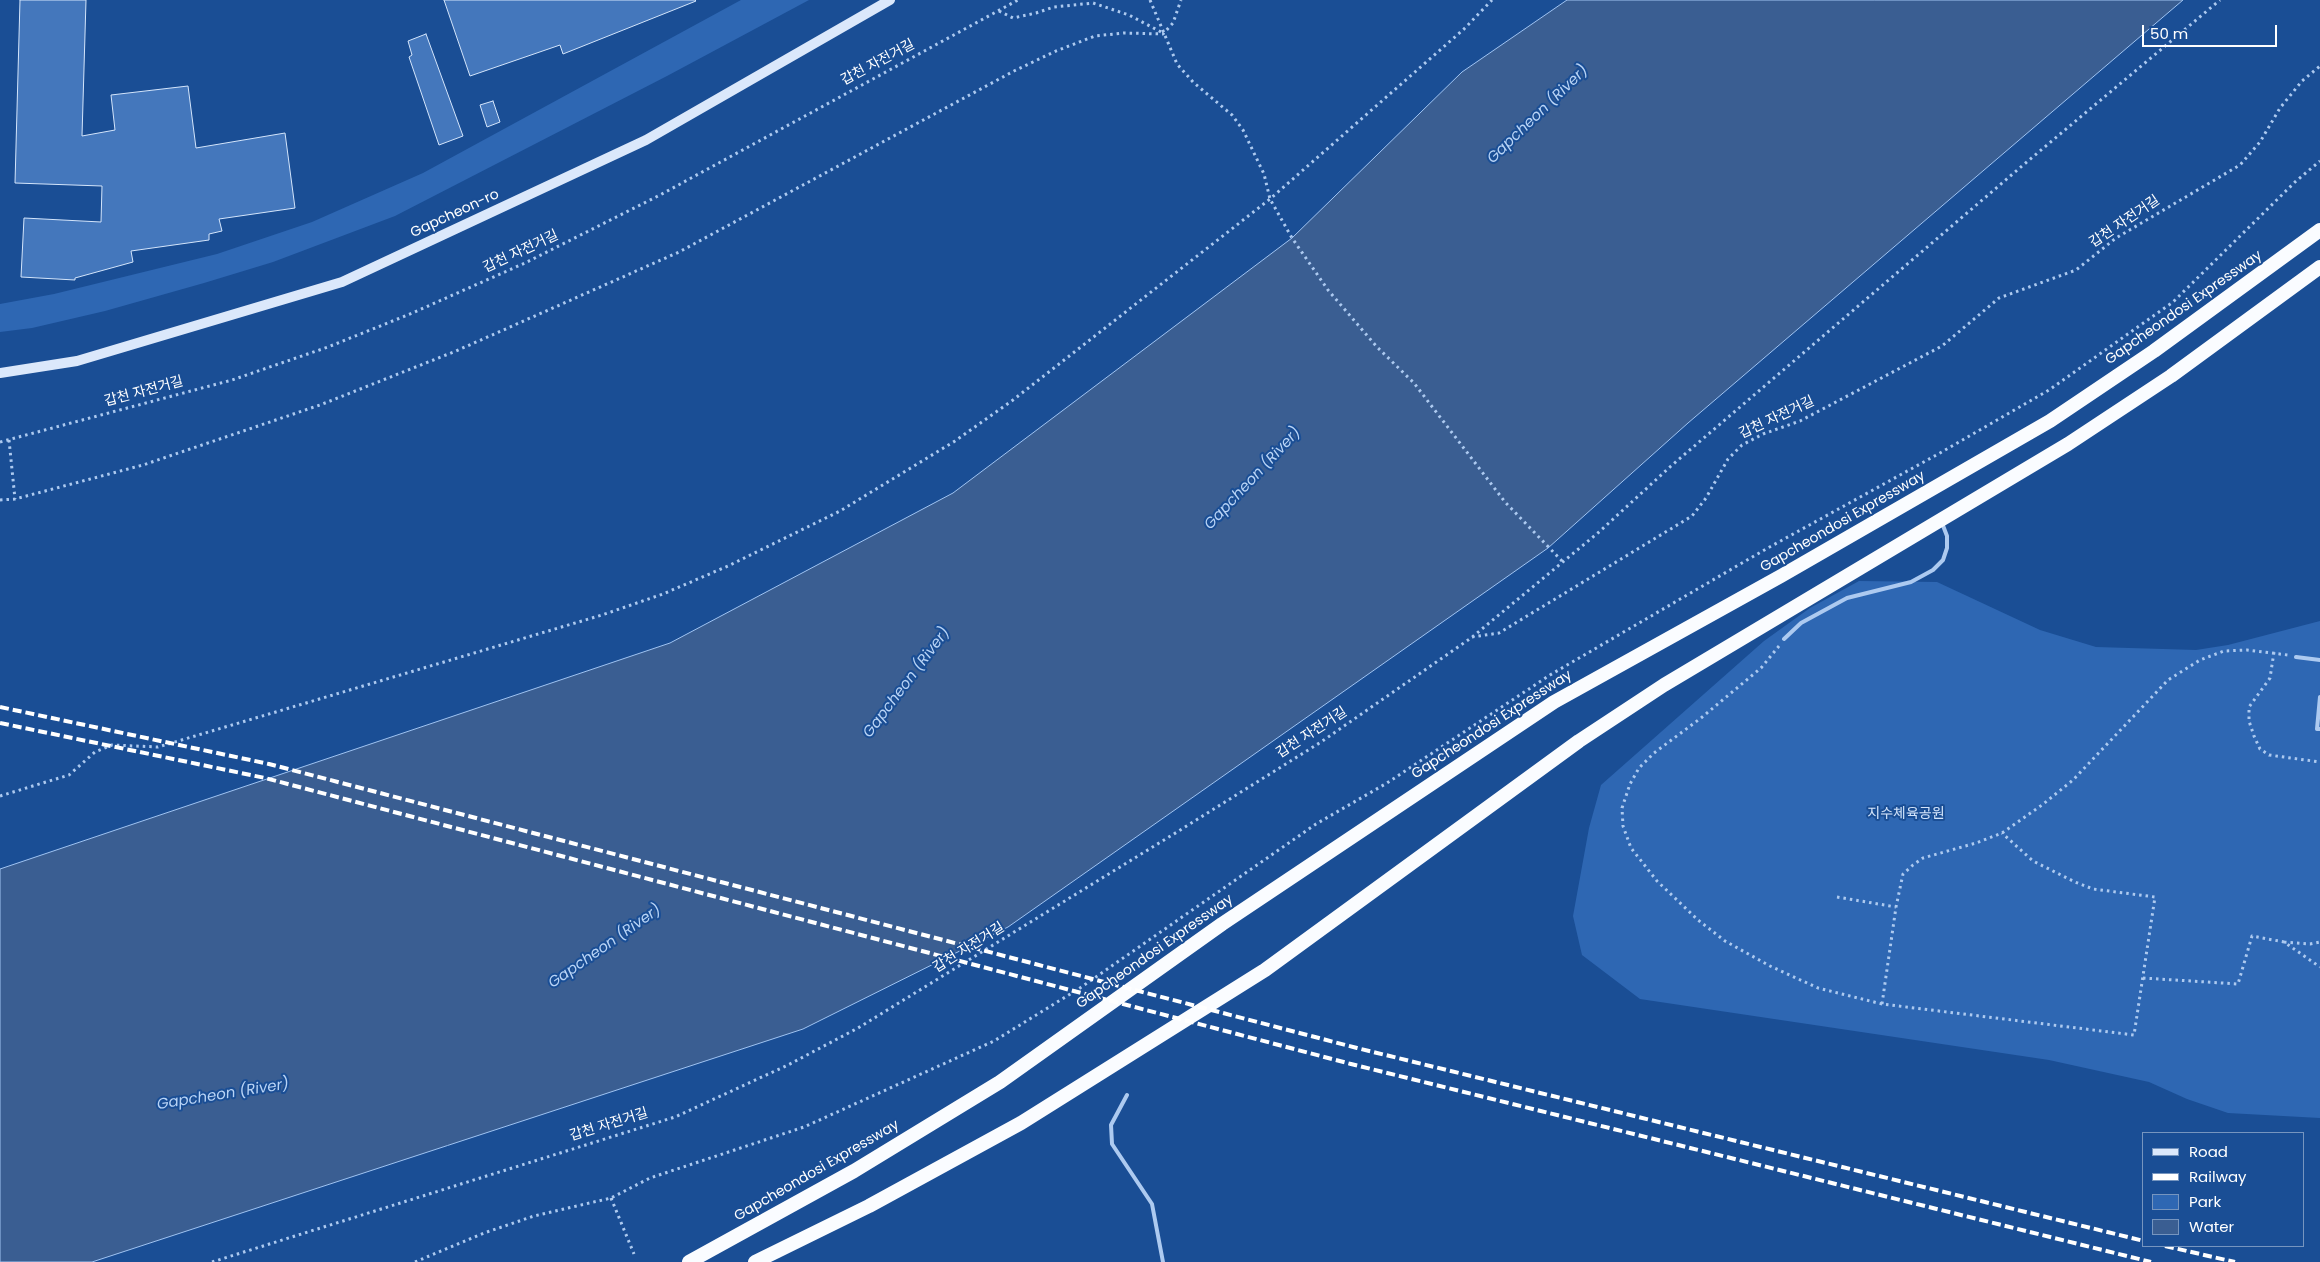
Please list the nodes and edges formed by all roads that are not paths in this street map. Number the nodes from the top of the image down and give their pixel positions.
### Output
1 (890, 0) edge
2 (2320, 230) edge
3 (2320, 267) edge
4 (0, 373) edge
5 (1941, 521) junction
6 (1784, 639) road end
7 (2296, 657) road end
8 (2320, 660) edge
9 (2320, 697) edge
10 (2320, 729) edge
11 (1127, 1095) dead end
12 (689, 1262) edge
13 (755, 1262) edge
14 (1163, 1262) edge

1 - 4 main road, Gapcheon-ro
2 - 12 highway, Gapcheondosi Expressway
3 - 5 highway
5 - 6 lane
5 - 13 highway
7 - 8 lane
9 - 10 lane
11 - 14 lane

